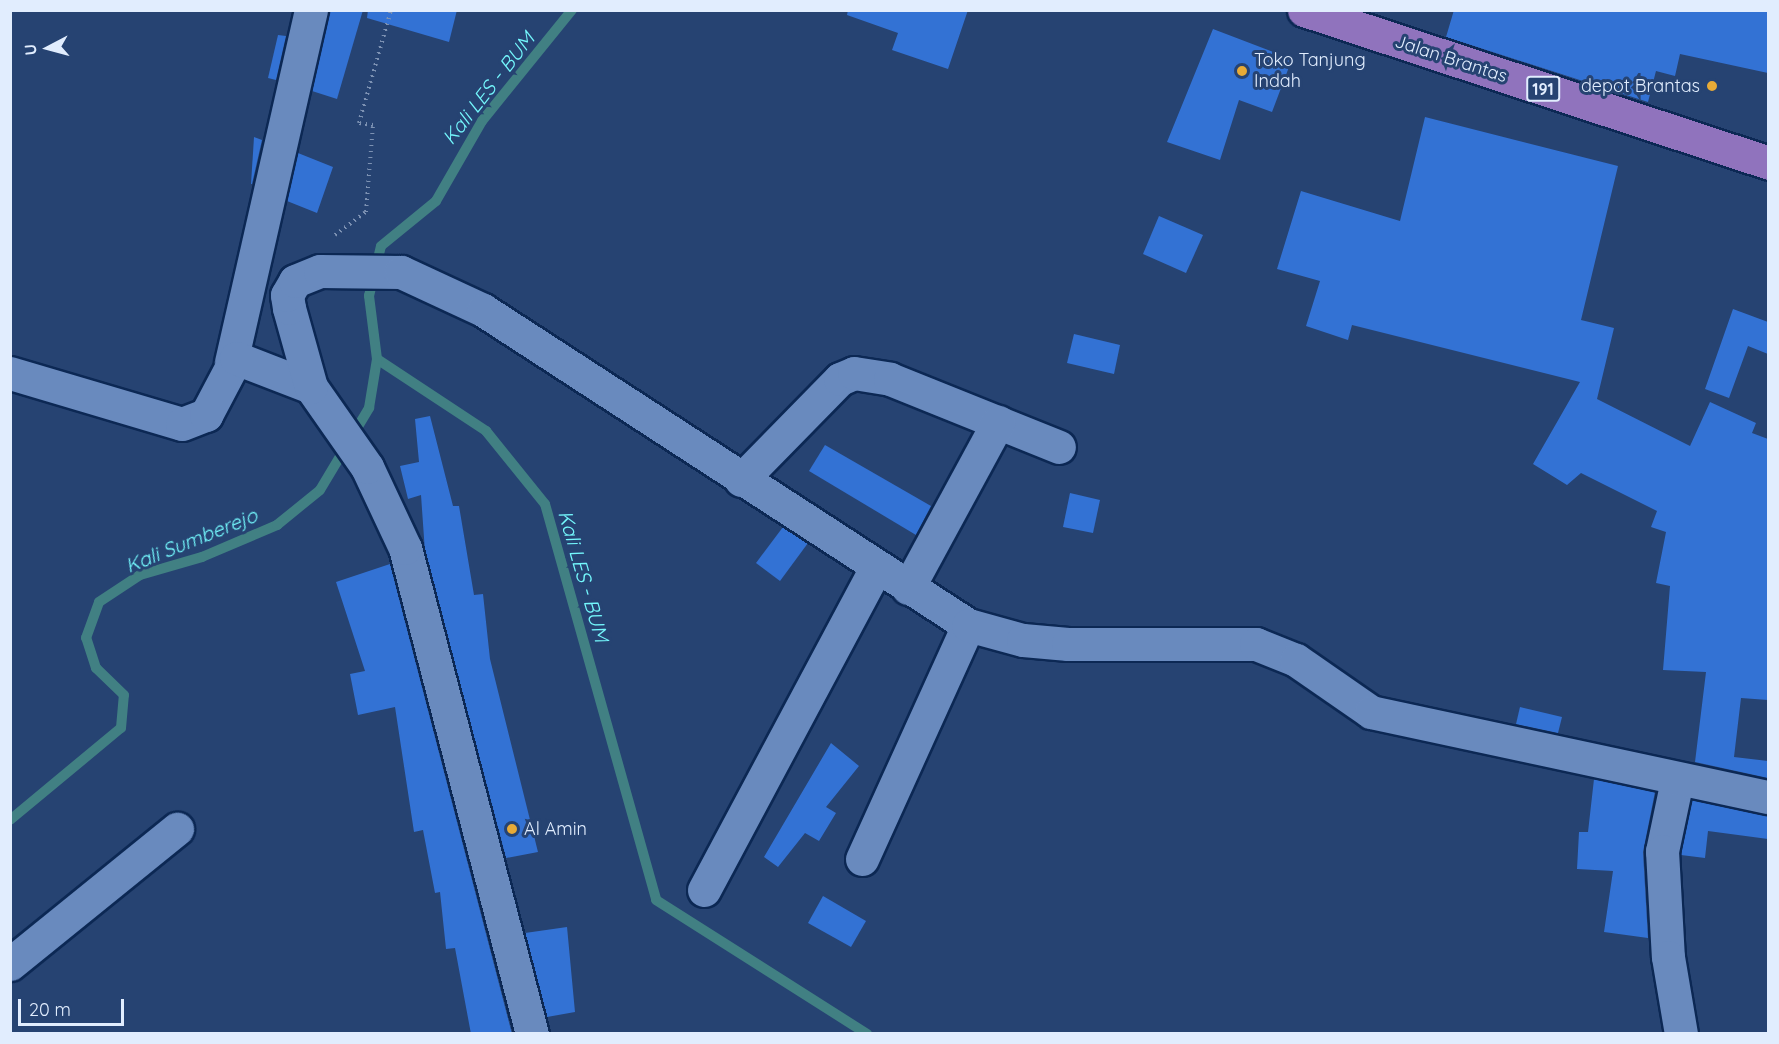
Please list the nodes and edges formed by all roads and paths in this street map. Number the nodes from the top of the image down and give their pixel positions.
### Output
1 (311, 10) edge
2 (391, 10) edge
3 (1312, 12) edge
4 (1768, 163) edge
5 (320, 271) junction
6 (231, 362) junction
7 (10, 373) edge
8 (311, 387) junction
9 (998, 422) junction
10 (1059, 447) dead end
11 (741, 480) junction
12 (876, 568) junction
13 (908, 588) junction
14 (968, 625) junction
15 (1677, 780) junction
16 (1768, 797) edge
17 (177, 829) dead end
18 (862, 859) dead end
19 (704, 890) dead end
20 (10, 964) edge
21 (532, 1034) edge
22 (1681, 1034) edge

1 - 6 street
2 - 5 path
3 - 4 main road, Jalan Brantas / 191
5 - 8 street
5 - 11 street
6 - 7 street
6 - 8 street
8 - 21 street
9 - 10 street
9 - 11 street
9 - 13 street
11 - 12 street
12 - 13 street
12 - 19 street
13 - 14 street
14 - 15 street
14 - 18 street
15 - 16 street
15 - 22 street
17 - 20 street

